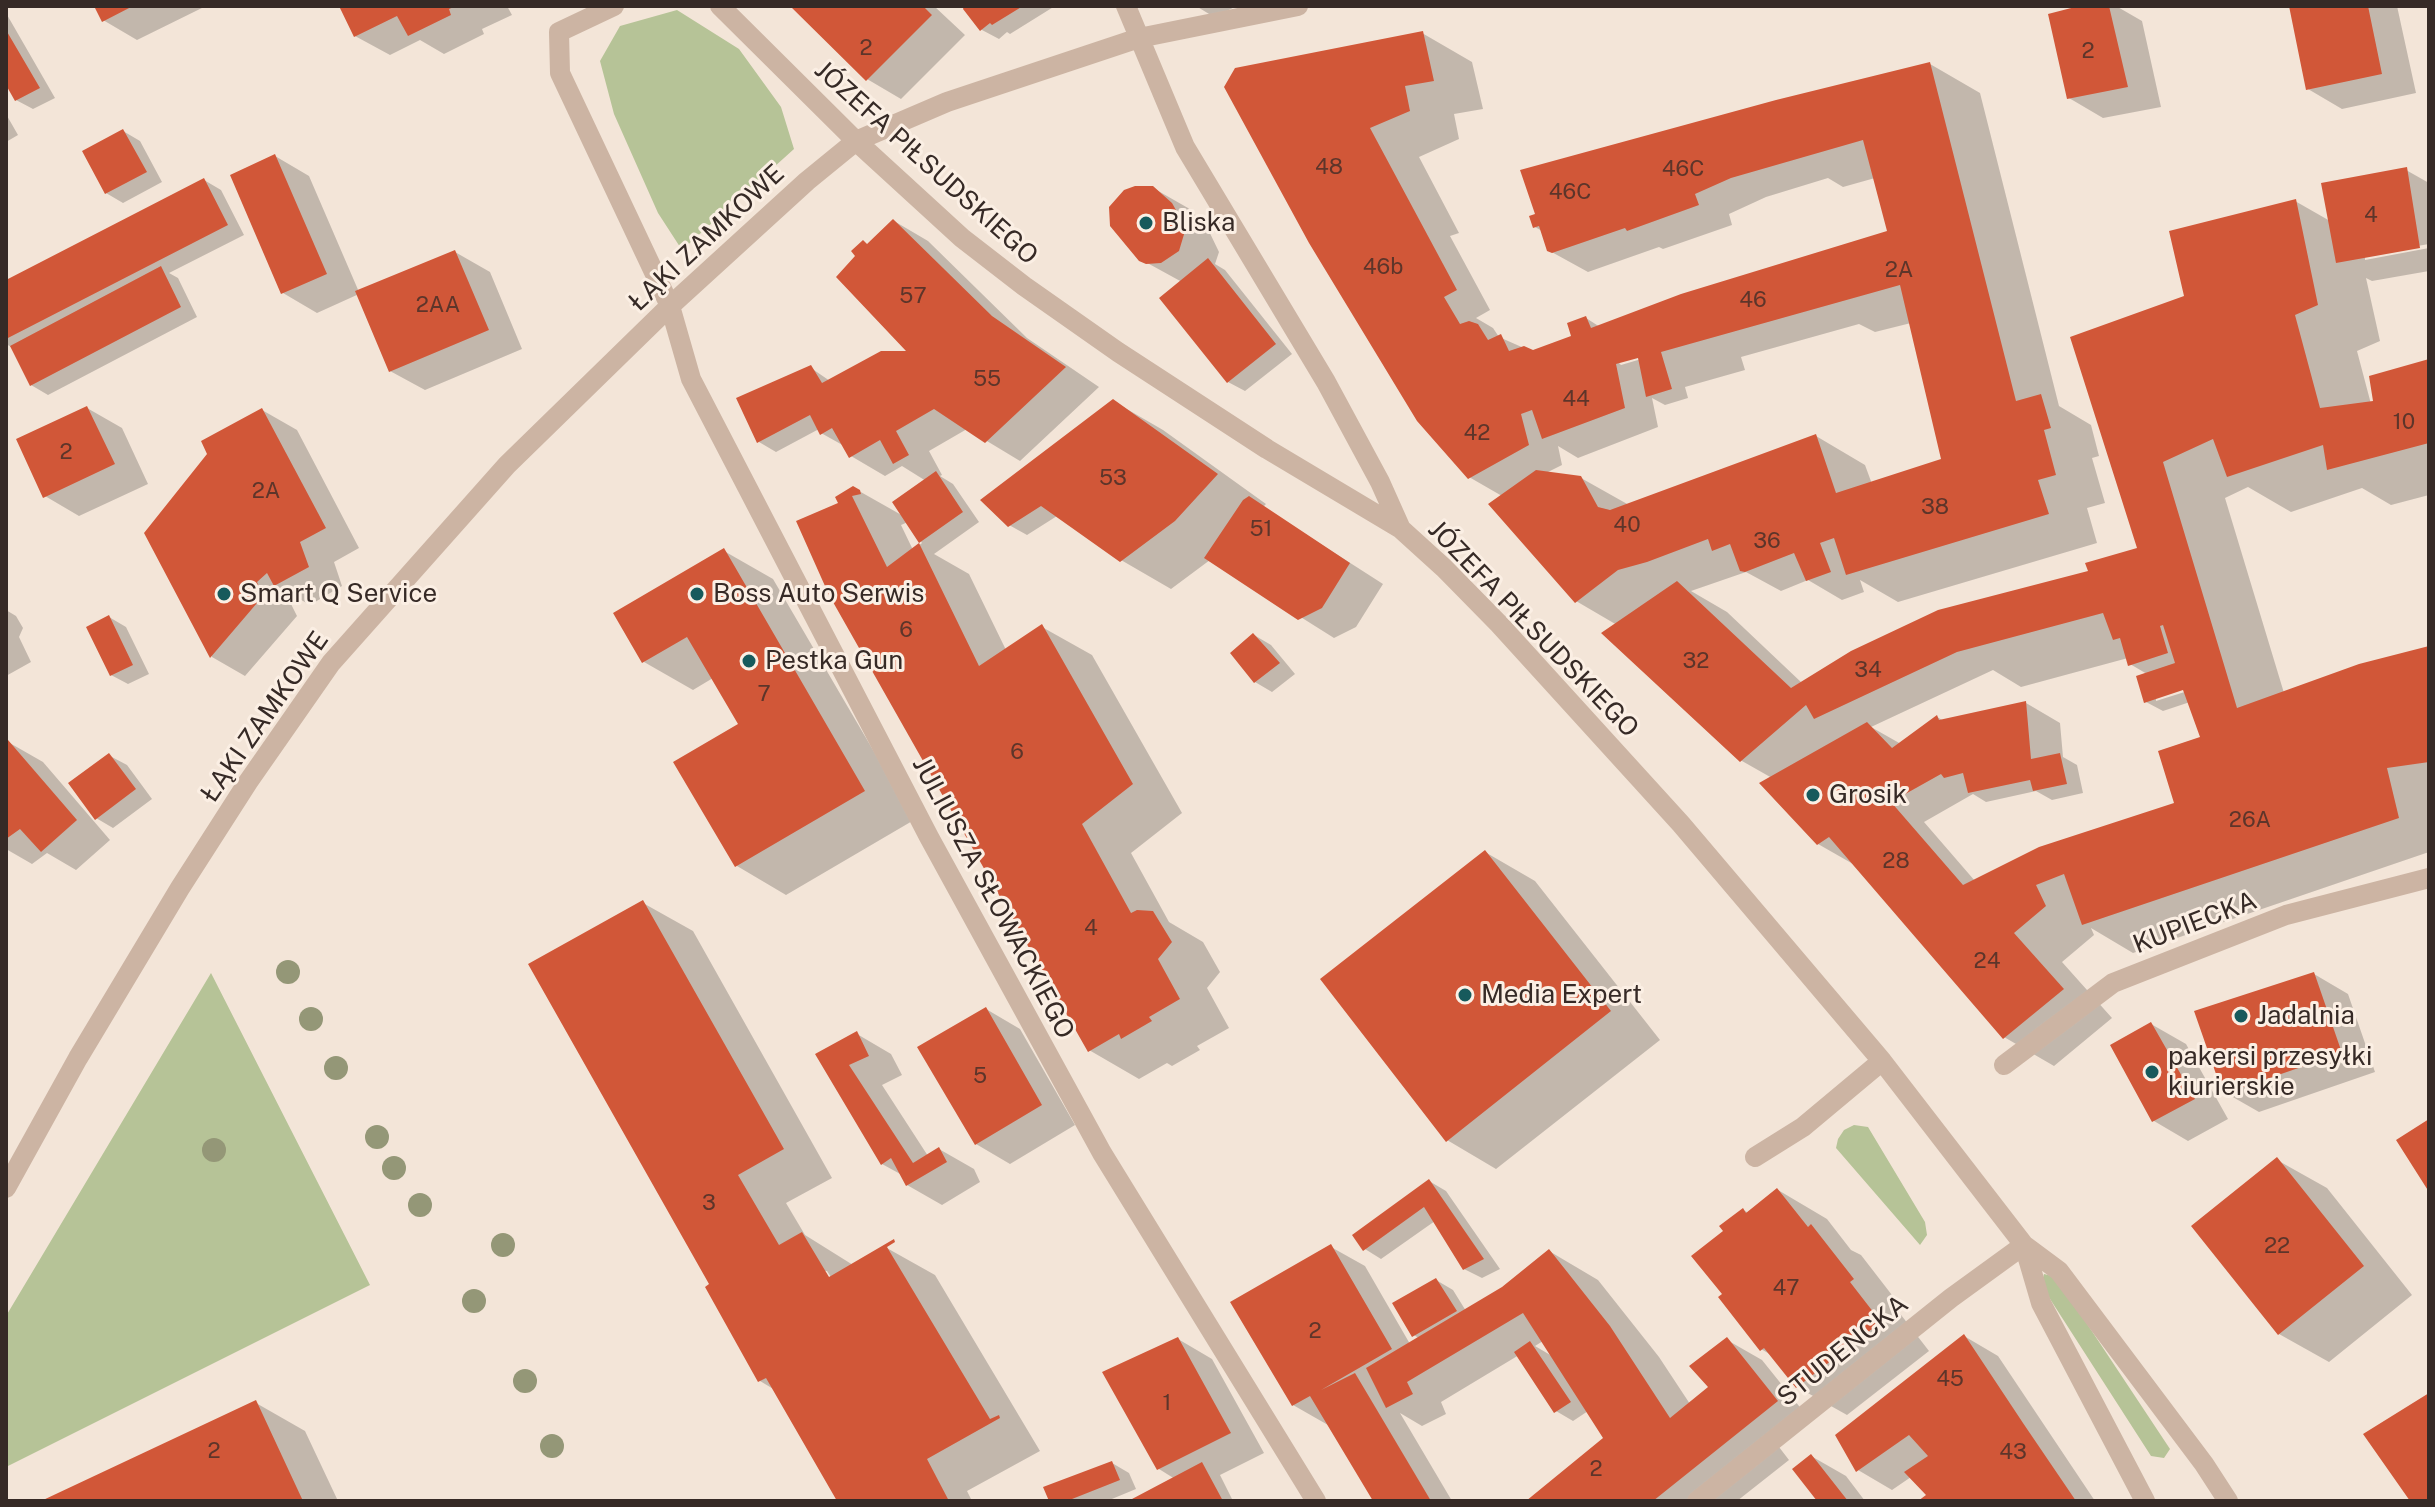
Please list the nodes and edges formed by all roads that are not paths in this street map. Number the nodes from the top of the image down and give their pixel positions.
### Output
1 (614, 6) edge
2 (720, 6) edge
3 (1126, 6) edge
4 (1298, 6) edge
5 (1139, 38) junction
6 (856, 141) junction
7 (670, 306) junction
8 (1401, 529) junction
9 (2429, 878) edge
10 (1882, 1061) junction
11 (2004, 1065) dead end
12 (1755, 1157) dead end
13 (6, 1188) edge
14 (2024, 1245) junction
15 (1307, 1498) edge
16 (1697, 1501) edge
17 (2145, 1501) edge
18 (2228, 1501) edge

1 - 7 street, JULIUSZA SŁOWACKIEGO
2 - 6 street, JÓZEFA PIŁSUDSKIEGO
3 - 5 street
4 - 5 street, ŁĄKI ZAMKOWE
5 - 6 street, ŁĄKI ZAMKOWE
5 - 8 street
6 - 7 street, ŁĄKI ZAMKOWE
6 - 8 street, JÓZEFA PIŁSUDSKIEGO
7 - 13 street, ŁĄKI ZAMKOWE
7 - 15 street, JULIUSZA SŁOWACKIEGO
8 - 10 street, JÓZEFA PIŁSUDSKIEGO
9 - 11 street, KUPIECKA
10 - 12 street
10 - 14 street, JÓZEFA PIŁSUDSKIEGO
14 - 16 street, STUDENCKA
14 - 17 street, JÓZEFA PIŁSUDSKIEGO
14 - 18 street, JÓZEFA PIŁSUDSKIEGO

